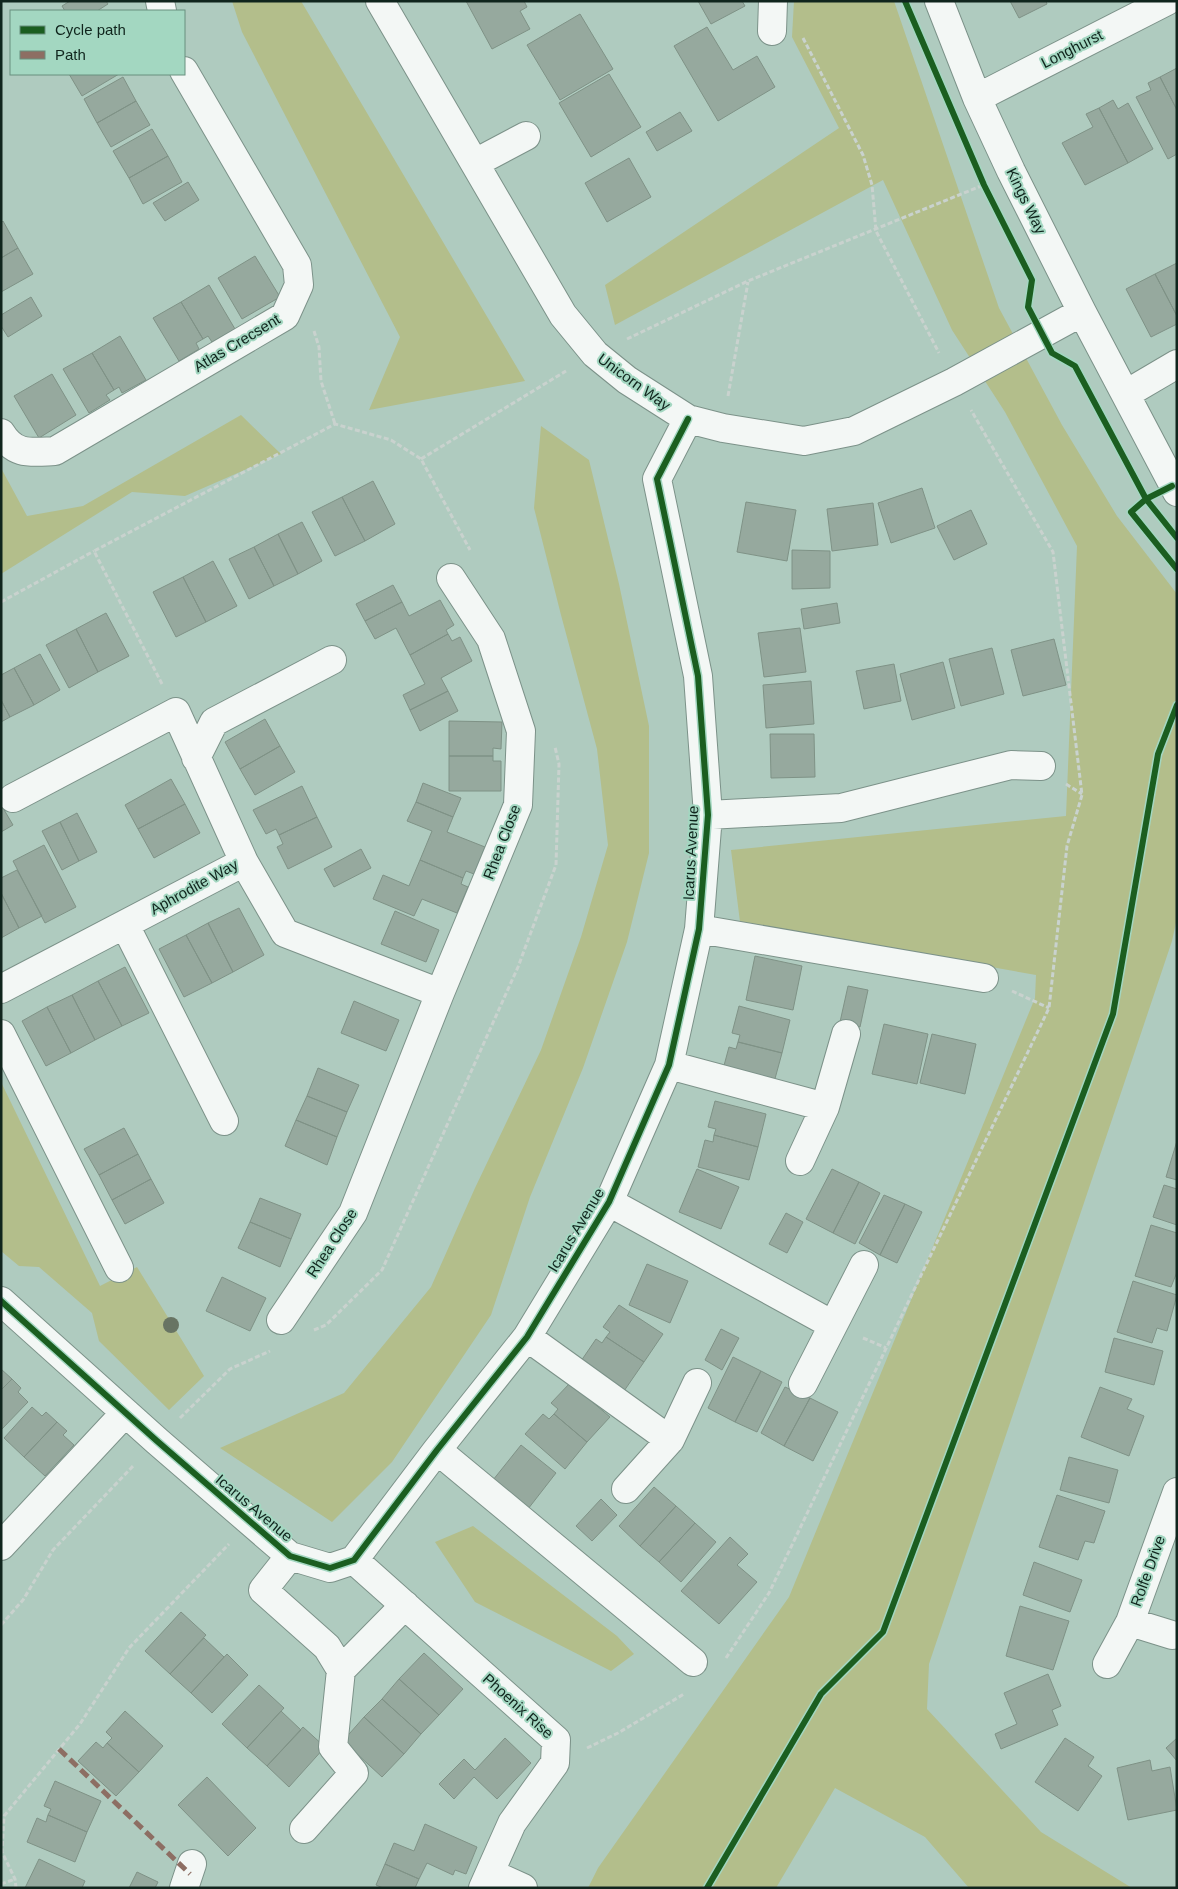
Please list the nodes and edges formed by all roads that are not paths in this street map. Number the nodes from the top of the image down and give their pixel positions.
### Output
1 (773, 1) edge
2 (939, 1) edge
3 (1166, 1) edge
4 (383, 2) edge
5 (772, 31) road end
6 (185, 73) edge
7 (977, 98) junction
8 (526, 136) dead end
9 (475, 163) junction
10 (1082, 312) junction
11 (1177, 364) edge
12 (1126, 394) junction
13 (688, 419) junction
14 (1, 432) edge
15 (1177, 492) edge
16 (451, 578) dead end
17 (332, 660) dead end
18 (196, 758) junction
19 (1041, 766) dead end
20 (13, 798) dead end
21 (708, 815) junction
22 (244, 862) junction
23 (125, 926) junction
24 (698, 929) junction
25 (984, 978) road end
26 (1, 989) edge
27 (440, 993) junction
28 (1, 1034) edge
29 (846, 1034) dead end
30 (669, 1065) junction
31 (825, 1107) junction
32 (224, 1121) dead end
33 (800, 1161) dead end
34 (609, 1202) junction
35 (864, 1265) dead end
36 (119, 1268) dead end
37 (1, 1301) edge
38 (281, 1320) dead end
39 (833, 1325) junction
40 (526, 1336) junction
41 (697, 1383) dead end
42 (803, 1384) dead end
43 (125, 1413) junction
44 (670, 1440) junction
45 (437, 1450) junction
46 (626, 1489) dead end
47 (1177, 1492) edge
48 (1, 1546) edge
49 (290, 1556) junction
50 (354, 1560) junction
51 (405, 1605) junction
52 (1130, 1622) junction
53 (1172, 1635) dead end
54 (693, 1662) dead end
55 (1107, 1664) dead end
56 (341, 1670) junction
57 (304, 1829) dead end
58 (486, 1880) edge
59 (523, 1888) edge

1 - 5 street
2 - 7 street, Kings Way
3 - 7 street, Longhurst
4 - 9 street, Unicorn Way
6 - 14 street, Atlas Crecsent
7 - 10 street, Kings Way
8 - 9 street
9 - 13 street, Unicorn Way
10 - 12 street, Kings Way
10 - 13 street, Unicorn Way
11 - 12 street
12 - 15 street, Kings Way
13 - 21 street, Icarus Avenue
16 - 27 street, Rhea Close
17 - 18 street
18 - 20 street, Aphrodite Way
18 - 22 street, Aphrodite Way
19 - 21 street, Icarus Avenue
21 - 24 street, Icarus Avenue
22 - 23 street, Aphrodite Way
22 - 27 street
23 - 26 street, Aphrodite Way
23 - 32 street
24 - 25 street
24 - 30 street, Icarus Avenue
27 - 38 street, Rhea Close
28 - 36 street
29 - 31 street
30 - 31 street
30 - 34 street, Icarus Avenue
31 - 33 street
34 - 39 street, Icarus Avenue
34 - 40 street, Icarus Avenue
35 - 39 street
37 - 43 street, Icarus Avenue
39 - 42 street
40 - 44 street
40 - 45 street, Icarus Avenue
41 - 44 street
43 - 48 street
43 - 49 street, Icarus Avenue
44 - 46 street
45 - 50 street, Icarus Avenue
45 - 54 street
47 - 52 street, Rolfe Drive
49 - 50 street, Icarus Avenue
49 - 56 street
50 - 51 street, Phoenix Rise
51 - 56 street
51 - 58 street, Phoenix Rise
52 - 53 street, Rolfe Drive
52 - 55 street, Rolfe Drive
56 - 57 street
58 - 59 street

